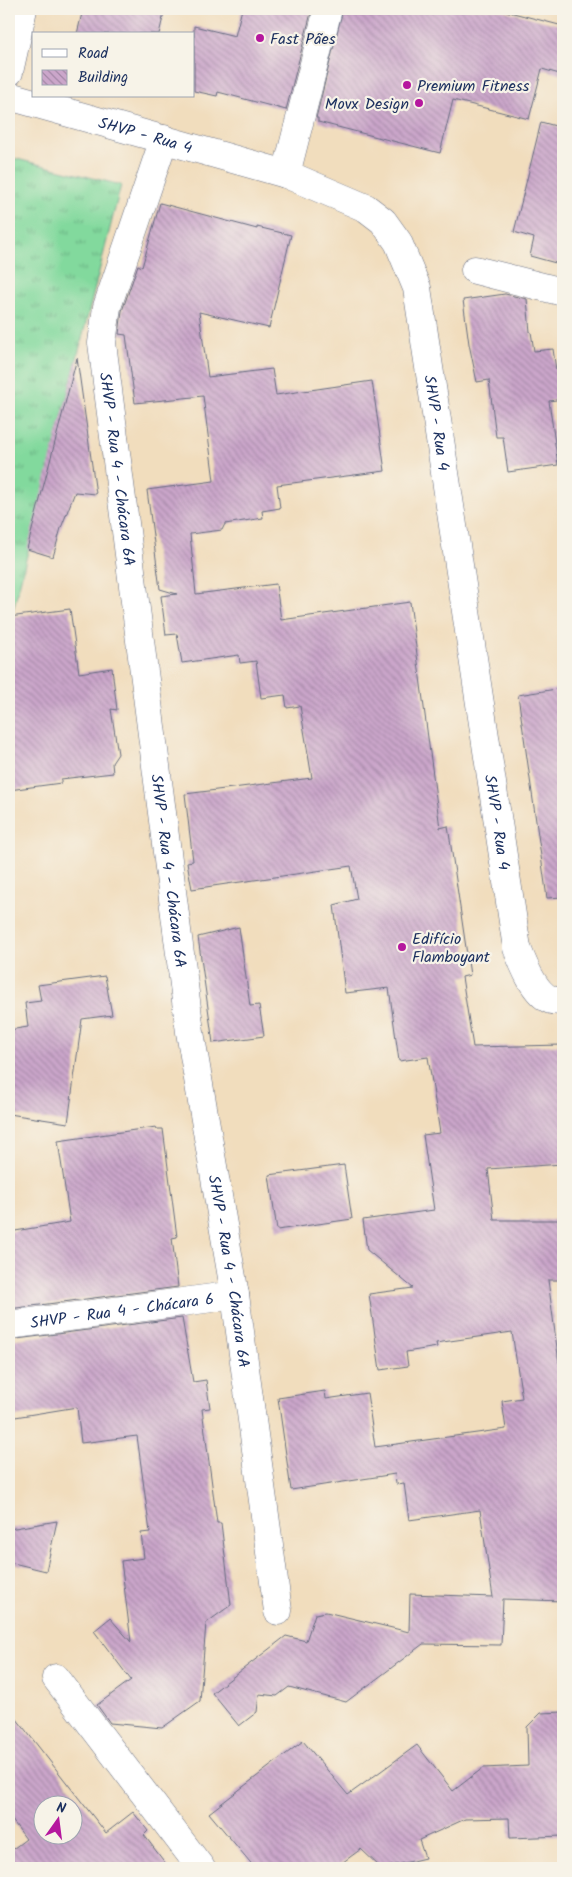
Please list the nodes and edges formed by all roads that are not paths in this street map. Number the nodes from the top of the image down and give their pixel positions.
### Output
1 (23, 9) edge
2 (328, 9) edge
3 (9, 72) edge
4 (9, 96) edge
5 (164, 139) junction
6 (286, 174) junction
7 (475, 270) dead end
8 (563, 292) edge
9 (563, 1001) edge
10 (235, 1296) junction
11 (9, 1325) edge
12 (278, 1611) dead end
13 (56, 1678) dead end
14 (201, 1868) edge

1 - 3 street
2 - 6 street
4 - 5 street, SHVP - Rua 4
5 - 6 street, SHVP - Rua 4
5 - 10 street, SHVP - Rua 4 - Chácara 6A
6 - 9 street, SHVP - Rua 4
7 - 8 street
10 - 11 street, SHVP - Rua 4 - Chácara 6
10 - 12 street, SHVP - Rua 4 - Chácara 6A
13 - 14 street

